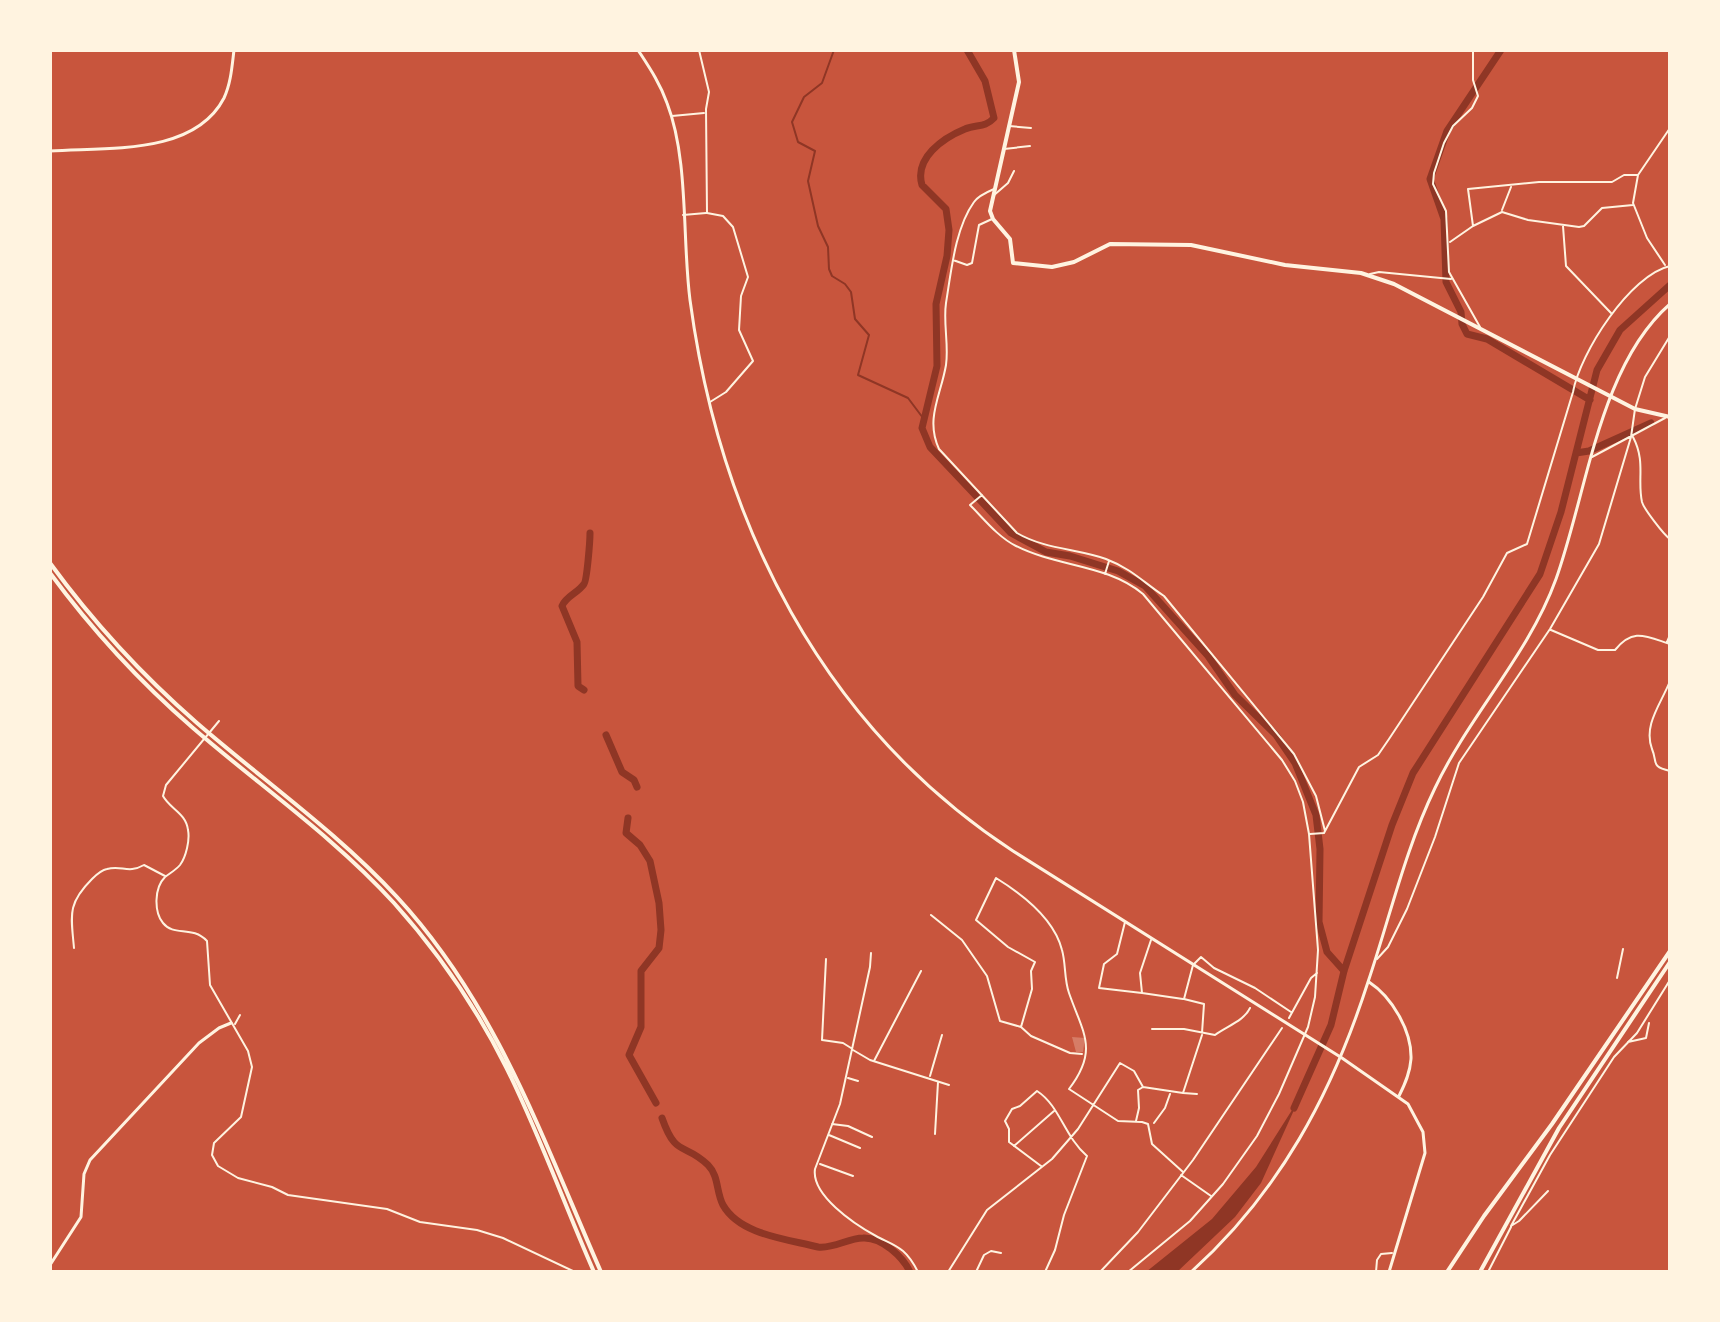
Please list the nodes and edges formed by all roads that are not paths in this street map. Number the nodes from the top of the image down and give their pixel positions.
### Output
1 (234, 50) edge
2 (638, 50) edge
3 (699, 50) edge
4 (1014, 50) edge
5 (1473, 50) edge
6 (706, 113) junction
7 (672, 116) junction
8 (1009, 126) junction
9 (1031, 128) dead end
10 (1670, 128) edge
11 (1030, 146) dead end
12 (1004, 148) junction
13 (50, 151) edge
14 (1014, 171) dead end
15 (1638, 175) junction
16 (1512, 185) junction
17 (994, 189) junction
18 (992, 196) junction
19 (1633, 205) junction
20 (1502, 212) junction
21 (707, 213) junction
22 (683, 215) junction
23 (993, 219) junction
24 (1473, 226) junction
25 (1563, 226) junction
26 (1449, 243) junction
27 (953, 260) junction
28 (1668, 266) edge
29 (1369, 274) junction
30 (1401, 274) junction
31 (1455, 282) junction
32 (1394, 284) junction
33 (1670, 304) edge
34 (1612, 314) junction
35 (1481, 329) junction
36 (1670, 336) edge
37 (1576, 379) junction
38 (1610, 394) junction
39 (710, 402) junction
40 (1635, 409) junction
41 (1668, 417) edge
42 (1632, 436) junction
43 (1593, 455) junction
44 (982, 495) junction
45 (1670, 539) edge
46 (1109, 560) junction
47 (50, 563) edge
48 (50, 573) edge
49 (1105, 575) junction
50 (1550, 629) junction
51 (1670, 635) edge
52 (1668, 644) edge
53 (1670, 681) edge
54 (219, 722) dead end
55 (1670, 771) edge
56 (1324, 832) junction
57 (1310, 834) junction
58 (166, 876) junction
59 (931, 915) dead end
60 (1125, 922) junction
61 (1151, 939) junction
62 (74, 948) dead end
63 (1623, 949) dead end
64 (1670, 951) edge
65 (871, 953) dead end
66 (826, 959) dead end
67 (1374, 962) junction
68 (1670, 962) edge
69 (1193, 965) junction
70 (921, 971) dead end
71 (1317, 973) junction
72 (1617, 978) dead end
73 (1370, 980) junction
74 (1670, 980) edge
75 (1259, 991) junction
76 (1142, 993) junction
77 (1256, 997) dead end
78 (1184, 999) junction
79 (1250, 1008) dead end
80 (1291, 1012) junction
81 (240, 1015) dead end
82 (1289, 1018) dead end
83 (1649, 1023) dead end
84 (232, 1024) junction
85 (1021, 1027) junction
86 (1282, 1028) dead end
87 (1152, 1029) dead end
88 (1202, 1033) junction
89 (942, 1035) dead end
90 (1628, 1042) junction
91 (852, 1049) junction
92 (1083, 1055) junction
93 (874, 1061) junction
94 (845, 1078) junction
95 (929, 1078) junction
96 (858, 1081) dead end
97 (938, 1081) junction
98 (949, 1085) dead end
99 (1143, 1087) junction
100 (1171, 1093) junction
101 (1183, 1093) junction
102 (1197, 1094) dead end
103 (1399, 1096) junction
104 (1094, 1107) junction
105 (1055, 1110) junction
106 (1135, 1122) junction
107 (1154, 1123) dead end
108 (832, 1124) junction
109 (935, 1134) dead end
110 (829, 1135) junction
111 (872, 1137) dead end
112 (1070, 1139) junction
113 (1014, 1146) junction
114 (860, 1148) dead end
115 (818, 1164) junction
116 (1042, 1166) junction
117 (1182, 1174) junction
118 (853, 1176) dead end
119 (1548, 1191) dead end
120 (1212, 1196) junction
121 (1511, 1226) junction
122 (1001, 1253) dead end
123 (1392, 1253) junction
124 (50, 1265) edge
125 (575, 1272) edge
126 (594, 1272) edge
127 (601, 1272) edge
128 (918, 1272) edge
129 (948, 1272) edge
130 (976, 1272) edge
131 (1045, 1272) edge
132 (1100, 1272) edge
133 (1128, 1272) edge
134 (1191, 1272) edge
135 (1376, 1272) edge
136 (1389, 1272) edge
137 (1447, 1272) edge
138 (1480, 1272) edge
139 (1488, 1272) edge

1 - 13 street
2 - 7 street
3 - 6 street
4 - 8 main road
5 - 26 street
6 - 7 street
6 - 21 street
7 - 22 street
8 - 9 street
8 - 12 main road
10 - 15 street
11 - 12 street
12 - 17 main road
14 - 18 street
15 - 16 street
15 - 19 street
16 - 20 street
16 - 24 street
17 - 18 main road
17 - 27 street
18 - 23 main road
19 - 25 street
19 - 28 street
20 - 24 street
20 - 25 street
21 - 22 street
21 - 39 street
22 - 39 street
23 - 27 street
23 - 29 main road
24 - 26 street
25 - 34 street
26 - 31 street
27 - 44 street
28 - 34 street
29 - 30 street
29 - 32 main road
30 - 31 street
30 - 32 street
31 - 35 street
32 - 35 main road
33 - 38 street
34 - 37 street
35 - 37 main road
36 - 40 street
37 - 38 main road
37 - 56 street
38 - 40 main road
38 - 43 street
39 - 60 street
40 - 41 main road
40 - 42 street
41 - 42 street
42 - 43 street
42 - 45 street
42 - 50 street
43 - 67 street
44 - 46 street
44 - 49 street
46 - 49 street
46 - 56 street
47 - 127 main road
48 - 126 main road
49 - 57 street
50 - 52 street
50 - 67 street
51 - 52 street
53 - 55 street
54 - 58 street
56 - 57 street
57 - 71 street
58 - 62 street
58 - 84 street
59 - 85 street
60 - 61 street
60 - 76 street
61 - 69 street
61 - 76 street
63 - 72 street
64 - 137 main road
65 - 91 street
66 - 91 street
67 - 73 street
68 - 138 main road
69 - 75 street
69 - 78 street
69 - 103 street
70 - 93 street
71 - 80 street
71 - 120 street
73 - 103 street
73 - 134 street
74 - 90 street
75 - 77 street
75 - 80 street
76 - 78 street
78 - 88 street
79 - 88 street
80 - 82 street
81 - 84 street
83 - 90 street
84 - 124 street
84 - 125 street
85 - 92 street
85 - 92 street
86 - 117 street
87 - 88 street
88 - 101 street
89 - 95 street
90 - 121 street
91 - 93 street
91 - 94 street
92 - 104 street
93 - 95 street
94 - 96 street
94 - 108 street
95 - 97 street
97 - 98 street
97 - 109 street
99 - 100 street
99 - 104 street
99 - 106 street
100 - 101 street
100 - 107 street
101 - 102 street
103 - 123 street
104 - 106 street
104 - 112 street
105 - 112 street
105 - 113 street
105 - 113 street
106 - 117 street
108 - 110 street
108 - 111 street
110 - 114 street
110 - 115 street
112 - 116 street
112 - 131 street
113 - 116 street
115 - 118 street
115 - 128 street
116 - 129 street
117 - 120 street
117 - 132 street
119 - 121 street
120 - 133 street
121 - 139 street
122 - 130 street
123 - 135 street
123 - 136 street

